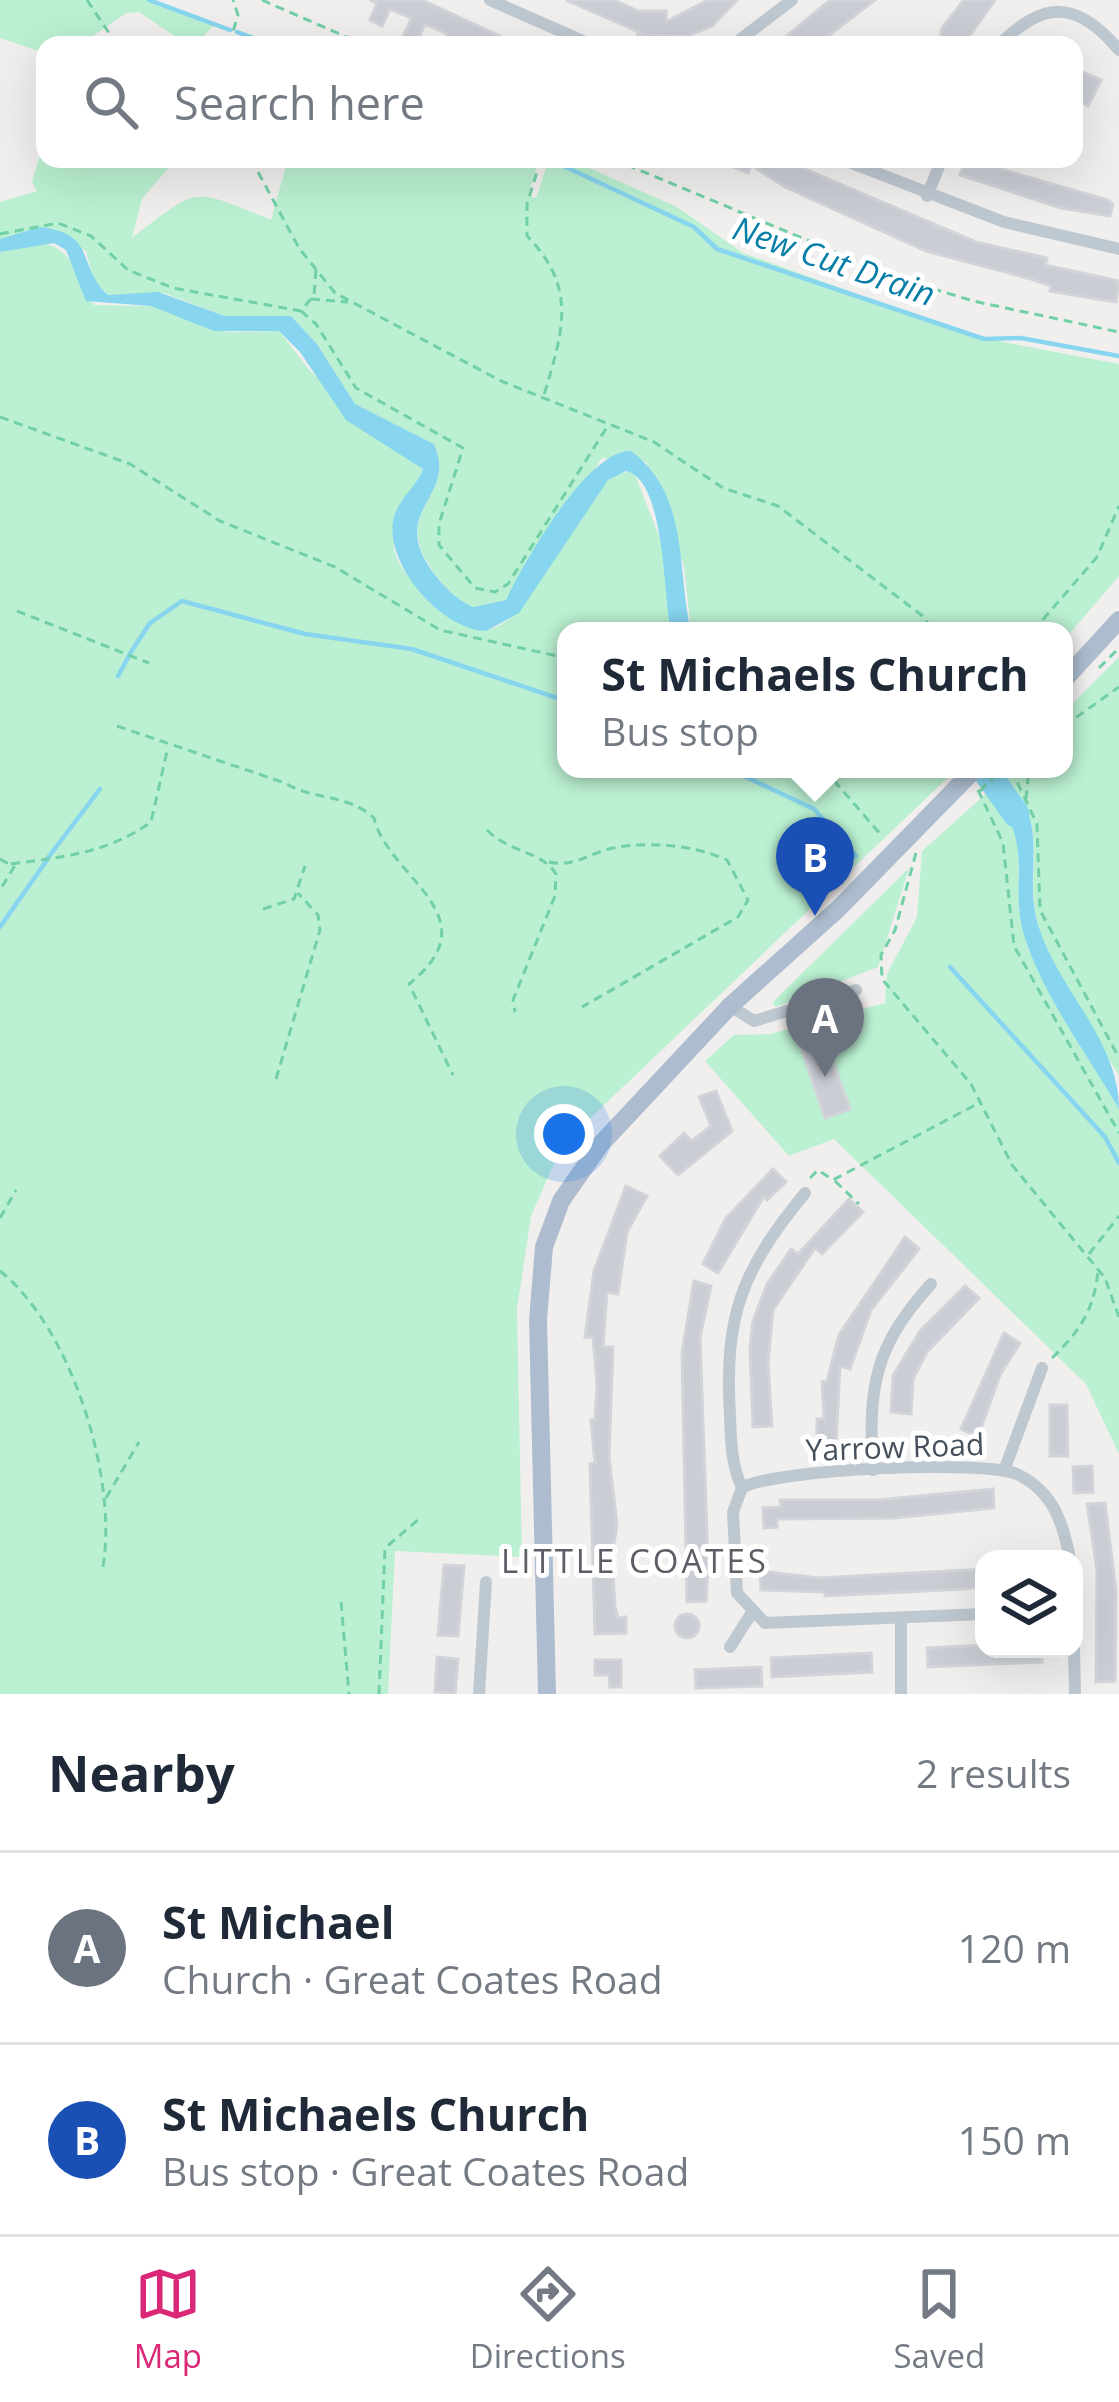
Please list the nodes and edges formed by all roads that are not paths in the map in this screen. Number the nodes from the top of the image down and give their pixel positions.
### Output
1 (490, 0) edge
2 (792, 0) edge
3 (572, 36) edge
4 (745, 36) edge
5 (1008, 36) edge
6 (1119, 50) edge
7 (863, 168) edge
8 (938, 168) edge
9 (927, 196) junction
10 (1119, 248) edge
11 (1119, 620) edge
12 (1073, 670) edge
13 (965, 778) edge
14 (856, 990) dead end
15 (730, 1006) junction
16 (805, 1193) road end
17 (932, 1284) dead end
18 (1042, 1368) road end
19 (1005, 1468) junction
20 (873, 1470) junction
21 (742, 1488) junction
22 (1068, 1550) edge
23 (486, 1582) dead end
24 (751, 1614) junction
25 (975, 1615) edge
26 (901, 1618) junction
27 (730, 1647) dead end
28 (1074, 1658) edge
29 (479, 1694) edge
30 (547, 1694) edge
31 (901, 1694) edge
32 (1075, 1694) edge

1 - 3 street
2 - 4 street
5 - 6 street
7 - 9 street
8 - 9 street
9 - 10 street
11 - 12 main road
13 - 15 main road
14 - 15 street
15 - 30 main road
16 - 21 street
17 - 20 street
18 - 19 street
19 - 20 street, Yarrow Road
19 - 22 street, Yarrow Road
20 - 21 street, Yarrow Road
21 - 24 street
23 - 29 street
24 - 26 street
24 - 27 street
25 - 26 street
26 - 31 street
28 - 32 street

